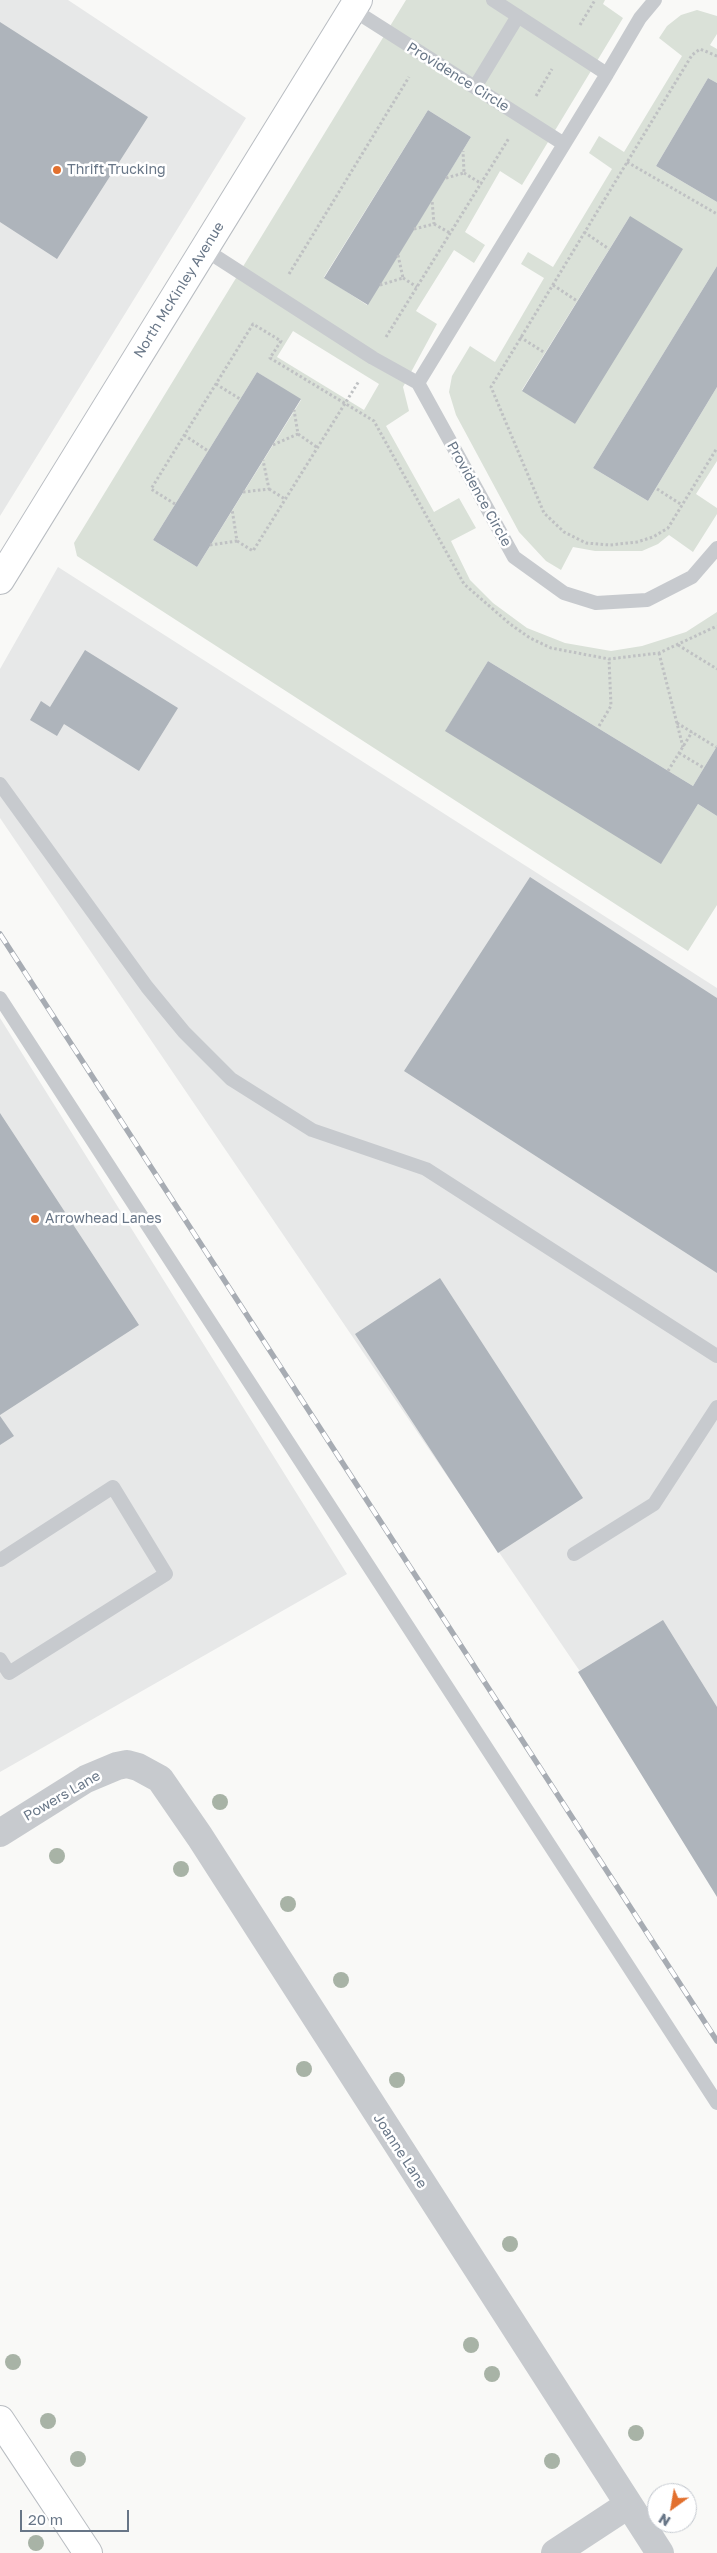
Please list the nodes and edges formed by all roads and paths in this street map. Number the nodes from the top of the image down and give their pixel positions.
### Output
1 (493, 0) edge
2 (655, 0) edge
3 (355, 5) edge
4 (518, 16) junction
5 (566, 47) junction
6 (717, 56) edge
7 (607, 74) junction
8 (419, 80) dead end
9 (475, 88) junction
10 (522, 118) junction
11 (502, 132) dead end
12 (510, 138) junction
13 (564, 144) junction
14 (463, 151) dead end
15 (627, 162) junction
16 (464, 173) junction
17 (446, 178) dead end
18 (482, 184) junction
19 (432, 200) dead end
20 (717, 214) edge
21 (434, 224) junction
22 (414, 229) dead end
23 (584, 232) junction
24 (450, 234) junction
25 (609, 249) dead end
26 (204, 250) junction
27 (398, 255) dead end
28 (403, 278) junction
29 (297, 279) dead end
30 (380, 285) dead end
31 (553, 285) junction
32 (417, 287) junction
33 (577, 301) dead end
34 (380, 329) dead end
35 (388, 334) junction
36 (520, 337) junction
37 (545, 353) dead end
38 (373, 358) junction
39 (418, 383) junction
40 (216, 384) junction
41 (240, 399) dead end
42 (345, 403) junction
43 (294, 410) dead end
44 (374, 421) dead end
45 (298, 434) junction
46 (184, 435) junction
47 (273, 445) dead end
48 (318, 448) junction
49 (717, 448) edge
50 (208, 451) dead end
51 (263, 460) dead end
52 (269, 489) junction
53 (657, 490) dead end
54 (243, 492) dead end
55 (285, 500) junction
56 (175, 504) dead end
57 (682, 505) junction
58 (232, 509) dead end
59 (237, 541) junction
60 (210, 546) dead end
61 (717, 548) edge
62 (0, 580) edge
63 (678, 645) dead end
64 (659, 653) dead end
65 (609, 659) dead end
66 (717, 669) edge
67 (677, 722) junction
68 (599, 726) dead end
69 (692, 732) junction
70 (683, 747) junction
71 (716, 747) edge
72 (679, 753) junction
73 (704, 768) dead end
74 (668, 771) dead end
75 (0, 784) edge
76 (0, 998) edge
77 (717, 1356) edge
78 (717, 1407) edge
79 (574, 1554) dead end
80 (0, 1560) edge
81 (0, 1659) edge
82 (128, 1764) joint
83 (0, 1833) edge
84 (717, 2103) edge
85 (0, 2420) edge
86 (628, 2505) junction
87 (88, 2553) edge
88 (554, 2553) edge
89 (660, 2553) edge

1 - 4 lane
2 - 7 lane
3 - 9 lane, Providence Circle
3 - 26 street, North McKinley Avenue
4 - 5 lane
4 - 9 lane
5 - 7 lane
5 - 10 path
6 - 15 path
7 - 13 lane
8 - 29 path
9 - 10 lane, Providence Circle
10 - 12 path
10 - 13 lane, Providence Circle
11 - 12 path
12 - 18 path
13 - 39 lane
14 - 16 path
15 - 20 path
15 - 23 path
16 - 17 path
16 - 18 path
18 - 24 path
19 - 21 path
21 - 22 path
21 - 24 path
23 - 25 path
23 - 31 path
24 - 32 path
26 - 38 lane
26 - 62 street, North McKinley Avenue
27 - 28 path
28 - 30 path
28 - 32 path
31 - 33 path
31 - 36 path
32 - 35 path
34 - 35 path
35 - 38 path
36 - 37 path
36 - 57 path
38 - 39 lane
38 - 42 path
39 - 61 lane, Providence Circle
40 - 41 path
40 - 42 path
40 - 46 path
42 - 44 path
42 - 48 path
43 - 45 path
45 - 47 path
45 - 48 path
46 - 50 path
46 - 56 path
48 - 55 path
49 - 57 path
51 - 52 path
52 - 54 path
52 - 55 path
53 - 57 path
55 - 59 path
58 - 59 path
59 - 60 path
63 - 66 path
64 - 67 path
65 - 68 path
67 - 69 path
67 - 70 path
69 - 70 path
69 - 71 path
70 - 72 path
72 - 73 path
72 - 74 path
75 - 77 lane
76 - 84 lane
78 - 79 lane
80 - 81 lane
82 - 83 street, Powers Lane
82 - 86 street, Joanne Lane
85 - 87 street
86 - 88 street
86 - 89 street, Joanne Lane

